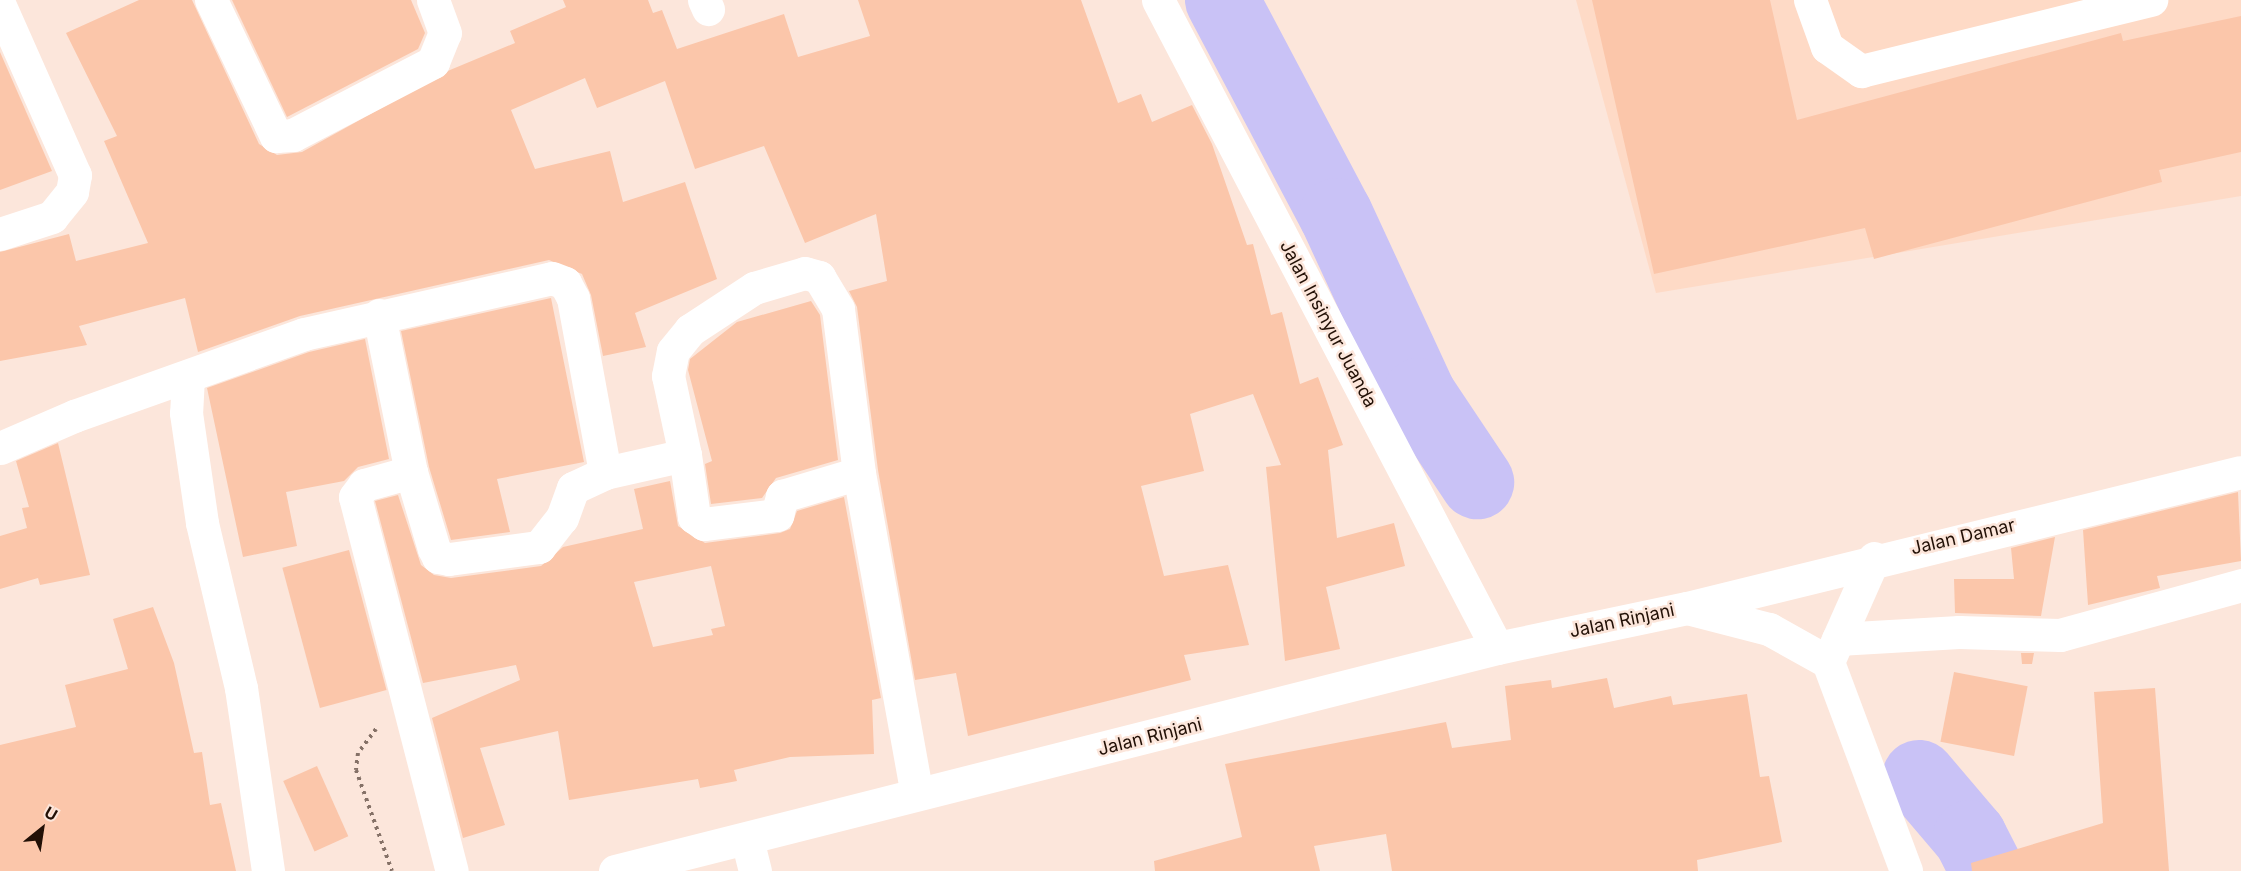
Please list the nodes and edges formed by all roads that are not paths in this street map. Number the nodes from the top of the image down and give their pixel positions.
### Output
1 (211, 0) edge
2 (433, 0) edge
3 (1158, 0) edge
4 (1810, 0) edge
5 (2151, 0) edge
6 (0, 6) edge
7 (0, 234) edge
8 (379, 315) junction
9 (188, 377) junction
10 (0, 448) edge
11 (685, 455) junction
12 (411, 472) junction
13 (2241, 472) edge
14 (605, 473) junction
15 (859, 473) junction
16 (1874, 558) junction
17 (2241, 585) edge
18 (1687, 608) junction
19 (1497, 648) junction
20 (1833, 650) junction
21 (917, 794) junction
22 (747, 838) junction
23 (268, 871) edge
24 (452, 871) edge
25 (615, 871) edge
26 (755, 871) edge
27 (1906, 871) edge

1 - 2 street
3 - 19 street, Jalan Insinyur Juanda
4 - 5 street
6 - 7 street
8 - 9 street
8 - 12 street
8 - 14 street
9 - 10 street
9 - 23 street
11 - 14 street
11 - 15 street
11 - 15 street
12 - 14 street
12 - 24 street
13 - 16 street, Jalan Damar
15 - 21 street
16 - 18 street, Jalan Damar
16 - 20 street
17 - 20 street
18 - 19 street, Jalan Rinjani
18 - 20 street
19 - 21 street, Jalan Rinjani
20 - 27 street
21 - 22 street, Jalan Rinjani
22 - 25 street, Jalan Rinjani
22 - 26 street

